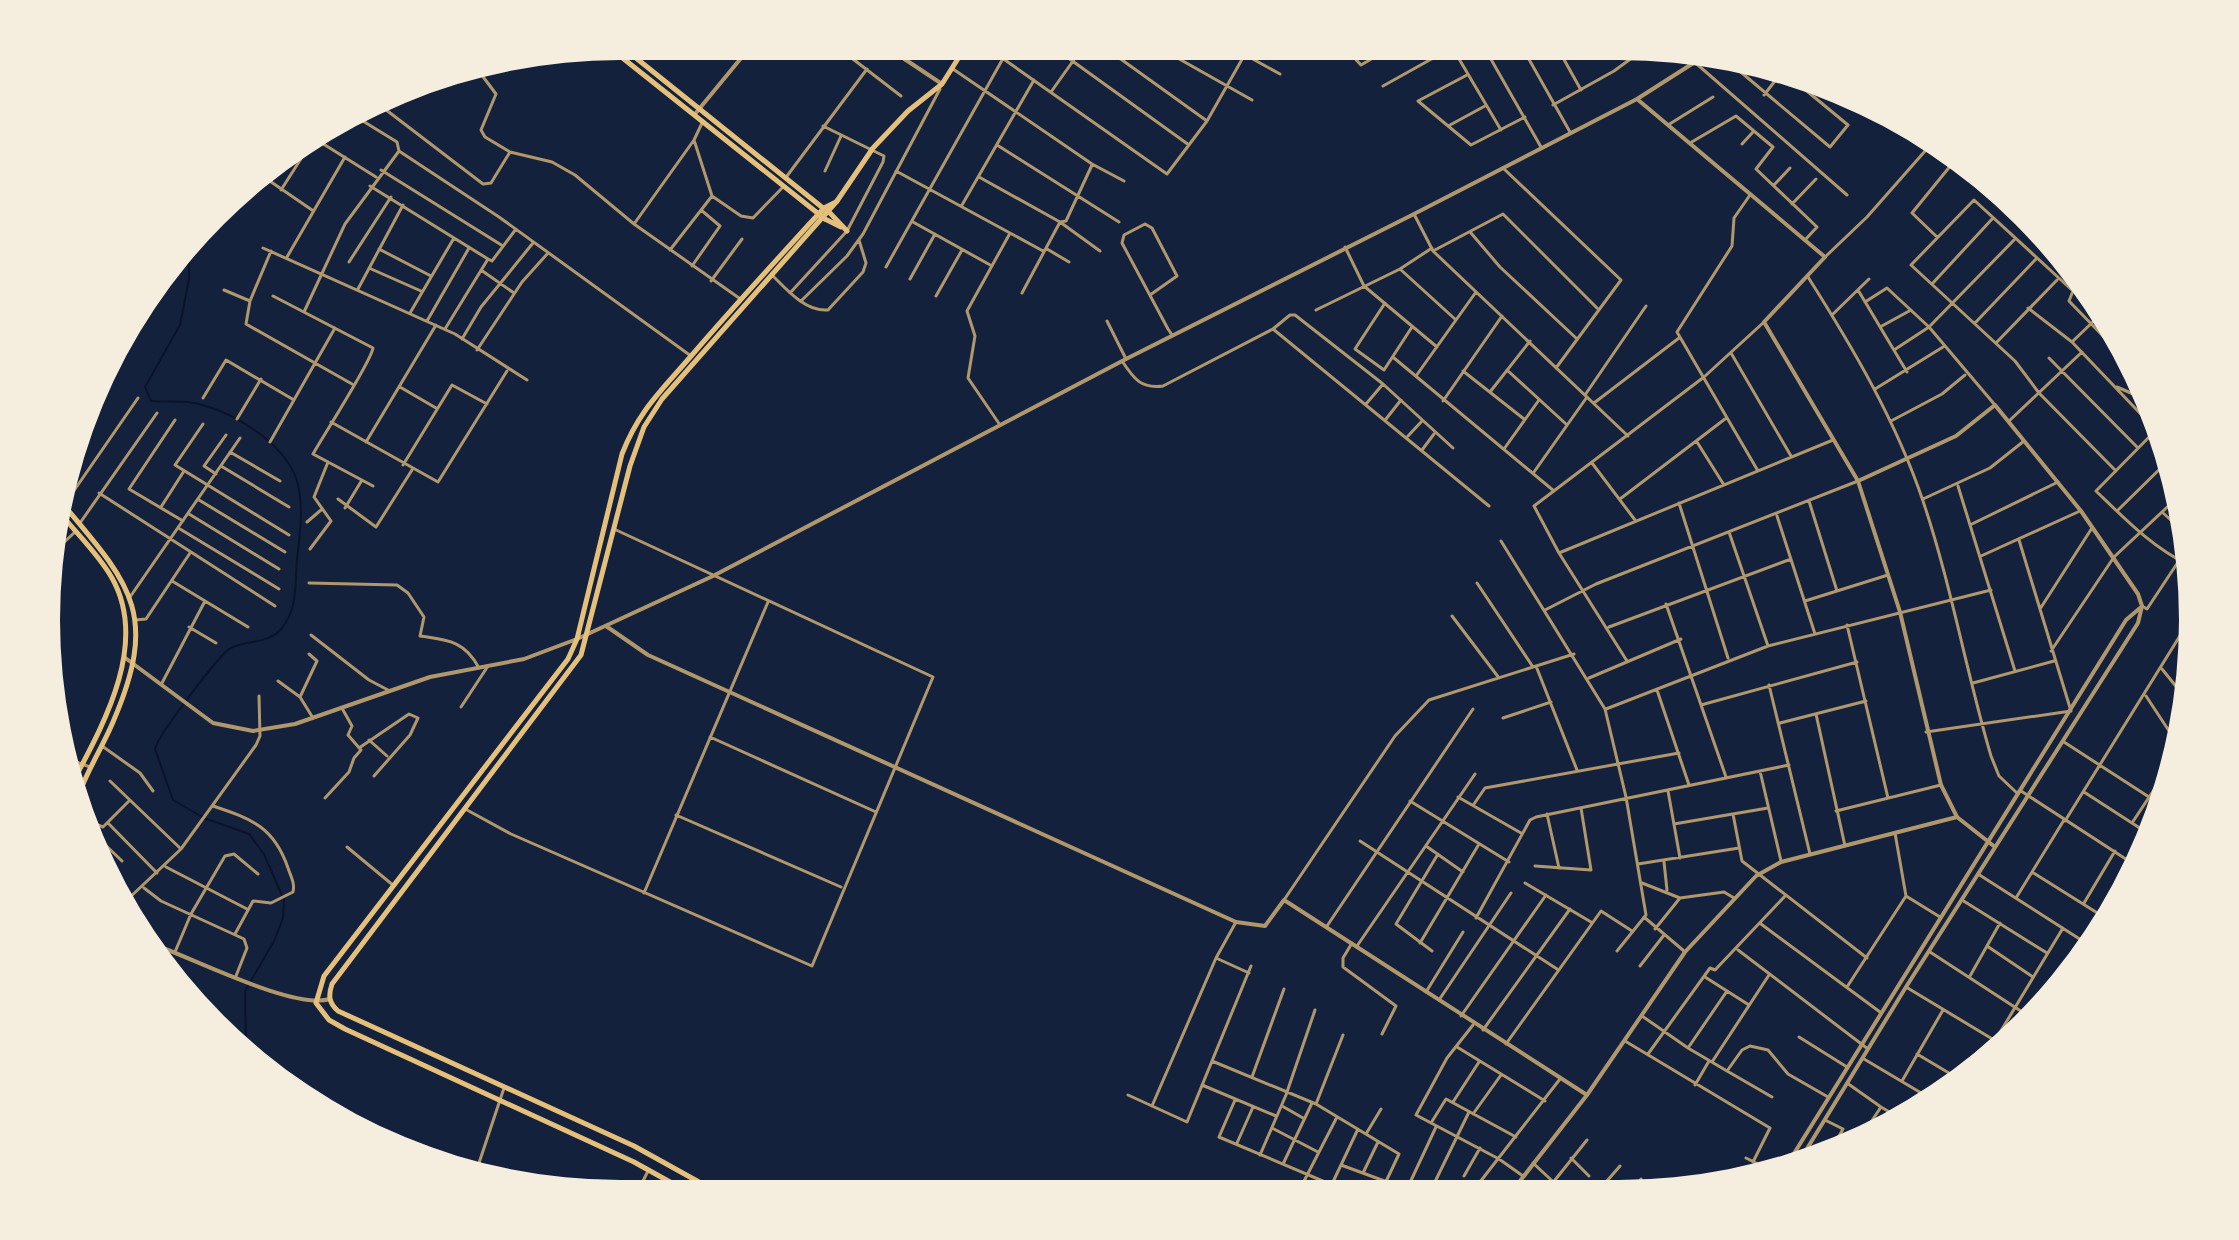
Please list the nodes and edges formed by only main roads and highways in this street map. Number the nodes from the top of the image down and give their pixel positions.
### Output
1 (625, 60) edge
2 (639, 60) edge
3 (958, 60) edge
4 (826, 210) junction
5 (817, 215) junction
6 (825, 219) junction
7 (71, 513) edge
8 (69, 524) edge
9 (80, 769) edge
10 (84, 782) edge
11 (667, 1180) edge
12 (695, 1180) edge

1 - 5 main road
2 - 4 main road
3 - 4 main road
4 - 5 main road
4 - 6 main road
4 - 6 main road
5 - 6 main road
5 - 11 main road
6 - 12 main road
7 - 10 main road
8 - 9 main road

